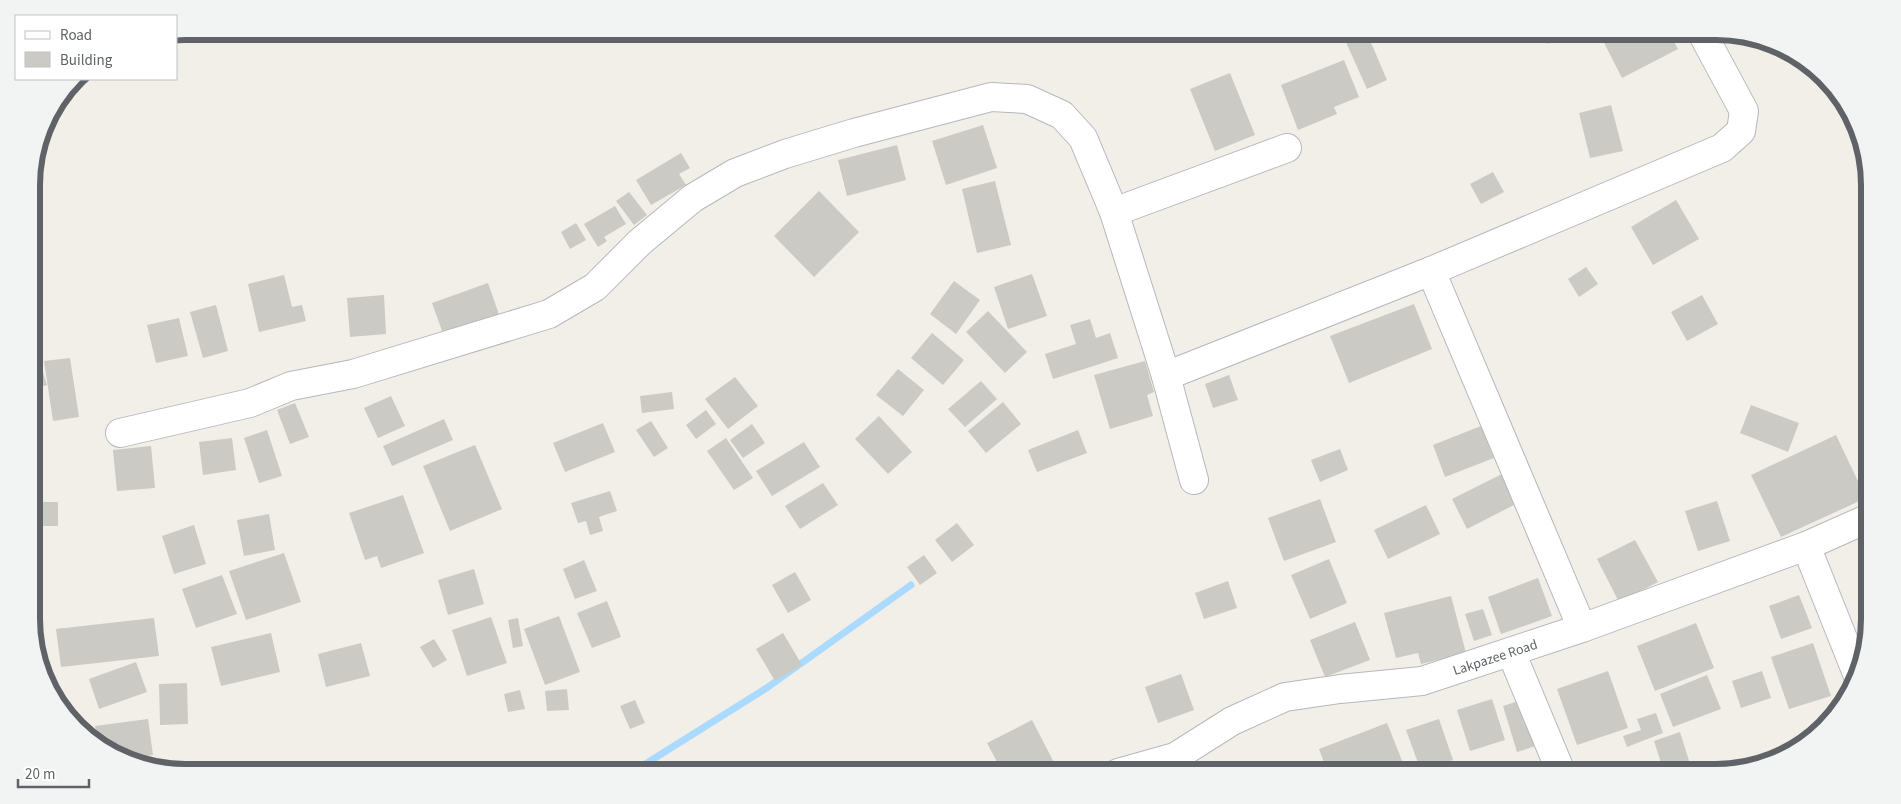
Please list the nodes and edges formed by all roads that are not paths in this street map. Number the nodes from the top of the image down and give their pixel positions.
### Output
1 (1706, 40) edge
2 (1287, 148) dead end
3 (1114, 212) junction
4 (1431, 271) junction
5 (1166, 376) junction
6 (120, 433) dead end
7 (1194, 480) dead end
8 (1861, 522) edge
9 (1806, 546) junction
10 (1582, 628) junction
11 (1511, 652) junction
12 (1853, 664) edge
13 (1148, 764) edge
14 (1558, 764) edge

1 - 4 street
2 - 3 street
3 - 5 street
3 - 6 street
4 - 5 street
4 - 10 street
5 - 7 street
8 - 9 street, Lakpazee Road
9 - 10 street, Lakpazee Road
9 - 12 street
10 - 11 street, Lakpazee Road
11 - 13 street, Lakpazee Road
11 - 14 street

